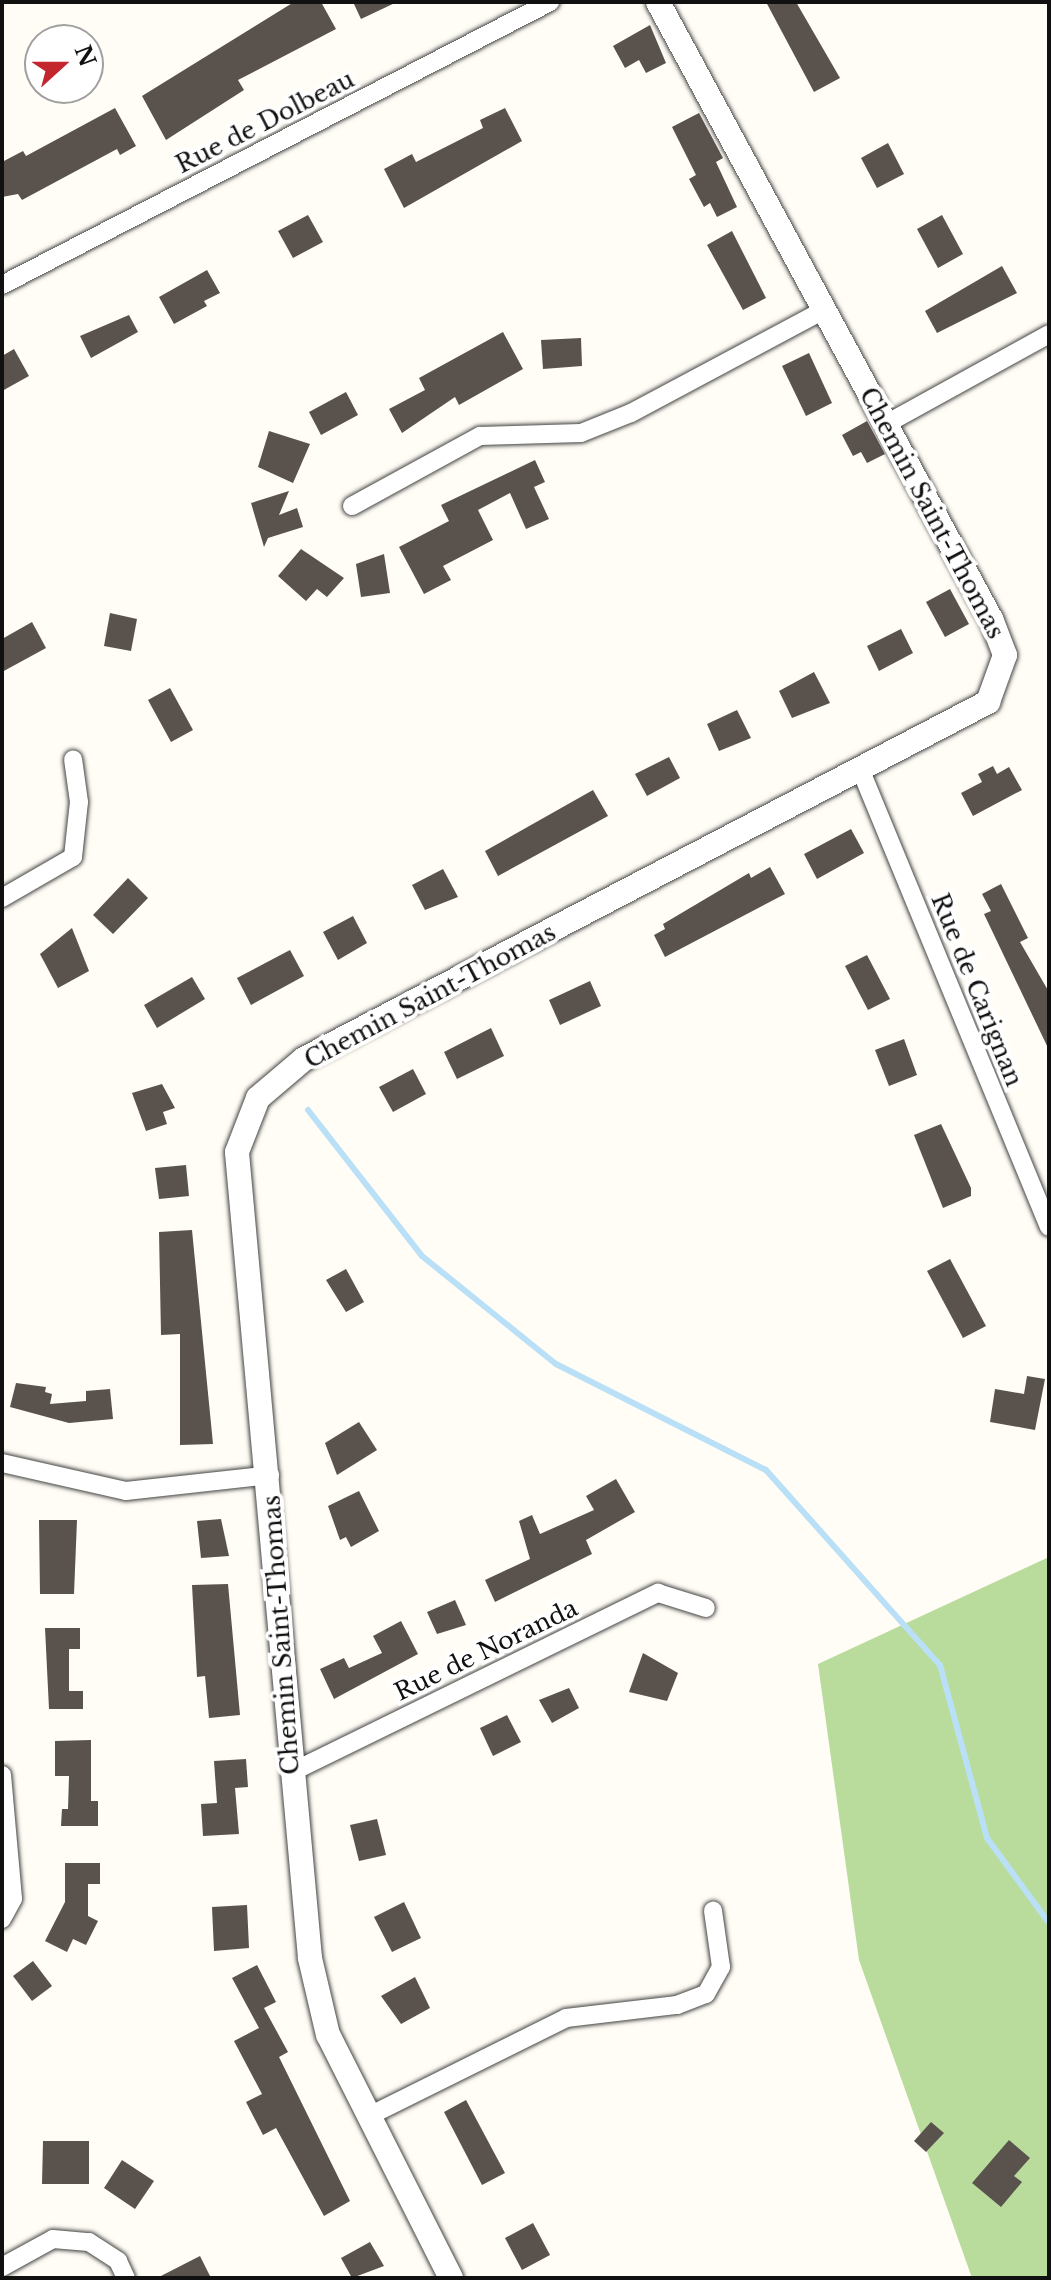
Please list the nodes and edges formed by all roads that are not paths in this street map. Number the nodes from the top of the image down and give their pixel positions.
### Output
1 (550, 2) edge
2 (658, 2) edge
3 (2, 285) edge
4 (824, 310) junction
5 (1049, 334) edge
6 (886, 424) junction
7 (352, 506) dead end
8 (73, 759) dead end
9 (861, 771) junction
10 (2, 898) edge
11 (1049, 1227) edge
12 (2, 1463) edge
13 (270, 1475) junction
14 (706, 1608) dead end
15 (290, 1773) junction
16 (2, 1775) edge
17 (713, 1911) dead end
18 (2, 1919) edge
19 (369, 2116) junction
20 (2, 2267) edge
21 (126, 2278) edge
22 (451, 2278) edge

1 - 3 street, Rue de Dolbeau
2 - 4 street, Chemin Saint-Thomas
4 - 6 street, Chemin Saint-Thomas
4 - 7 street
5 - 6 street
6 - 9 street, Chemin Saint-Thomas
8 - 10 street
9 - 11 street, Rue de Carignan
9 - 13 street, Chemin Saint-Thomas
12 - 13 street
13 - 15 street, Chemin Saint-Thomas
14 - 15 street, Rue de Noranda
15 - 19 street, Chemin Saint-Thomas
16 - 18 street
17 - 19 street
19 - 22 street, Chemin Saint-Thomas
20 - 21 street

